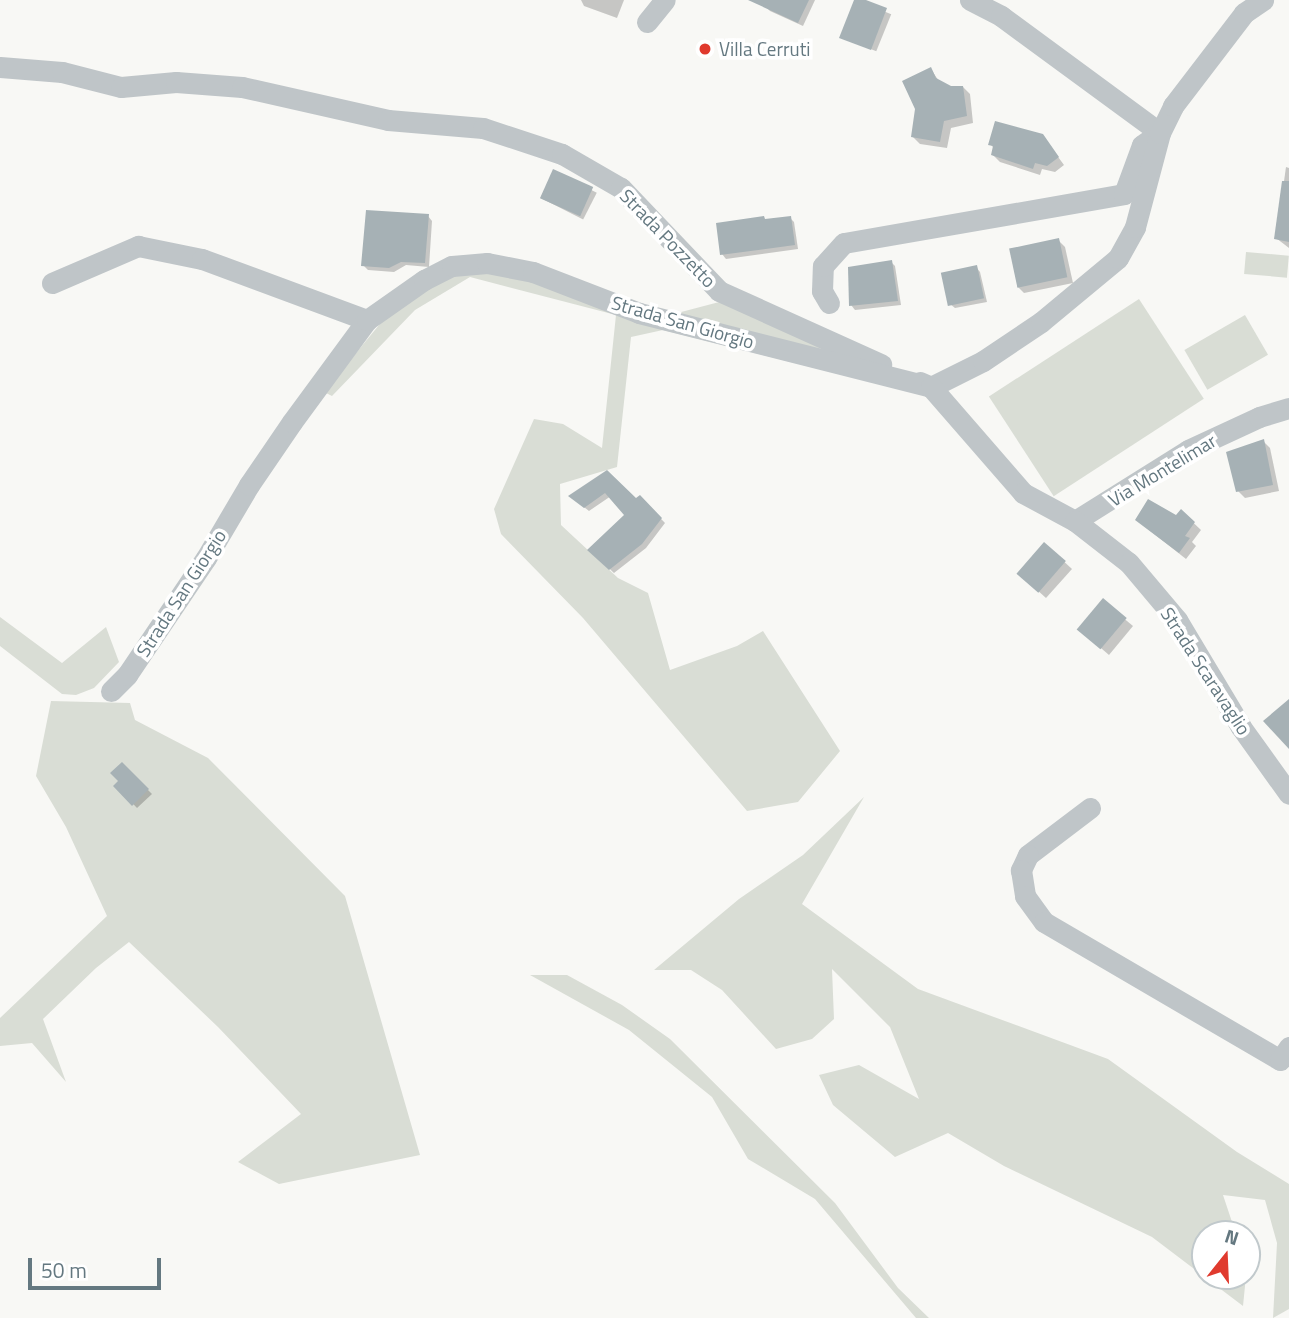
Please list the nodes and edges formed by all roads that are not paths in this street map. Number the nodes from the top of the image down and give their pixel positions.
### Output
1 (665, 0) edge
2 (970, 0) edge
3 (1263, 0) edge
4 (647, 22) dead end
5 (0, 67) edge
6 (1160, 133) junction
7 (52, 283) dead end
8 (829, 303) dead end
9 (368, 320) junction
10 (931, 387) junction
11 (1289, 408) edge
12 (1075, 521) junction
13 (111, 691) dead end
14 (1289, 794) edge
15 (1090, 808) dead end
16 (1289, 1047) edge

1 - 4 street
2 - 6 street
3 - 6 street
5 - 10 street, Strada Pozzetto
6 - 8 street
6 - 10 street
7 - 9 street
9 - 10 street, Strada San Giorgio
9 - 13 street, Strada San Giorgio
10 - 12 street, Strada Scaravaglio
11 - 12 street, Via Montelimar
12 - 14 street, Strada Scaravaglio
15 - 16 street

